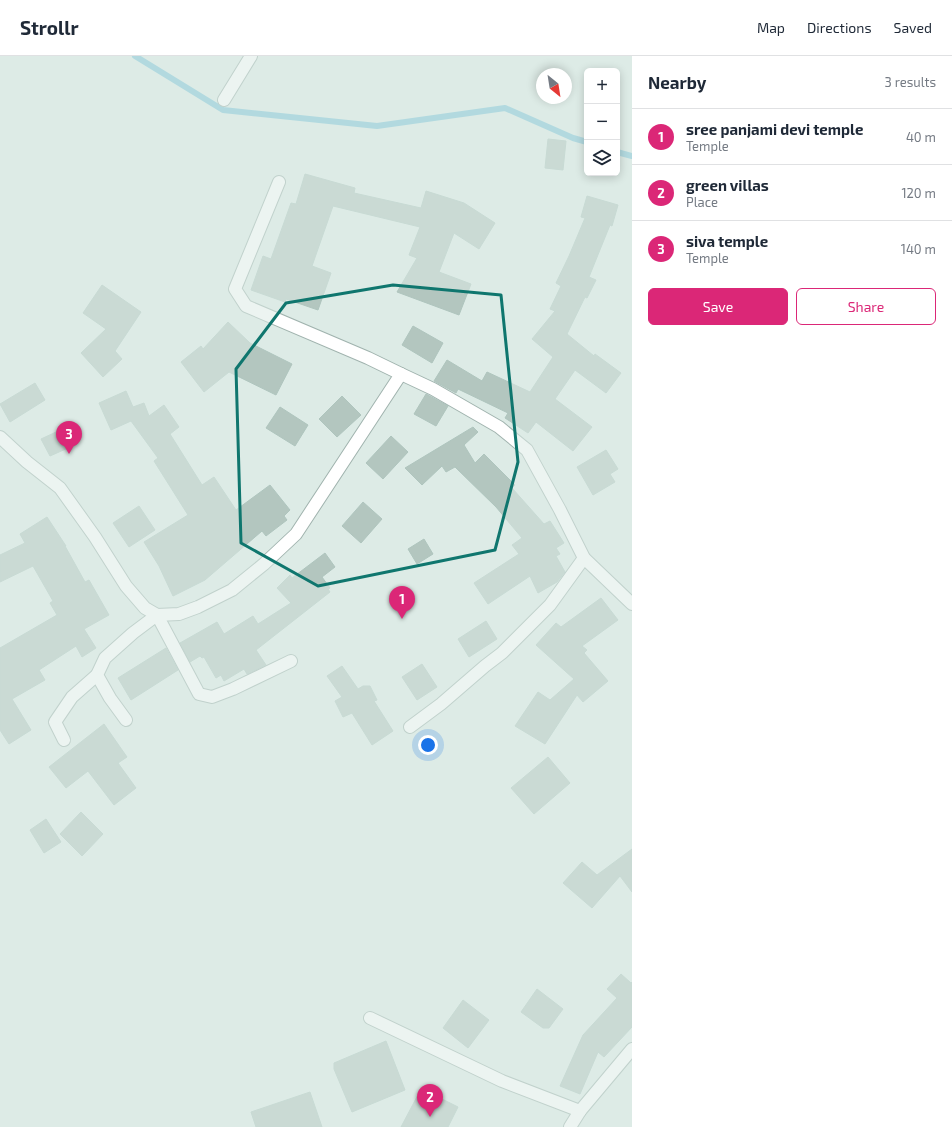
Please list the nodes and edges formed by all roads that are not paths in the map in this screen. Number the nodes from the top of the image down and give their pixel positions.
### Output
1 (251, 56) edge
2 (224, 100) dead end
3 (279, 182) dead end
4 (401, 374) junction
5 (0, 436) edge
6 (584, 558) junction
7 (632, 604) edge
8 (157, 615) junction
9 (291, 661) dead end
10 (97, 675) junction
11 (126, 720) dead end
12 (410, 727) dead end
13 (64, 740) dead end
14 (370, 1018) dead end
15 (632, 1049) edge
16 (580, 1111) junction
17 (570, 1127) edge

1 - 2 street
3 - 4 street
4 - 6 street
4 - 8 street
5 - 8 street
6 - 7 street
6 - 12 street
8 - 9 street
8 - 10 street
10 - 11 street
10 - 13 street
14 - 16 street
15 - 16 street
16 - 17 street

